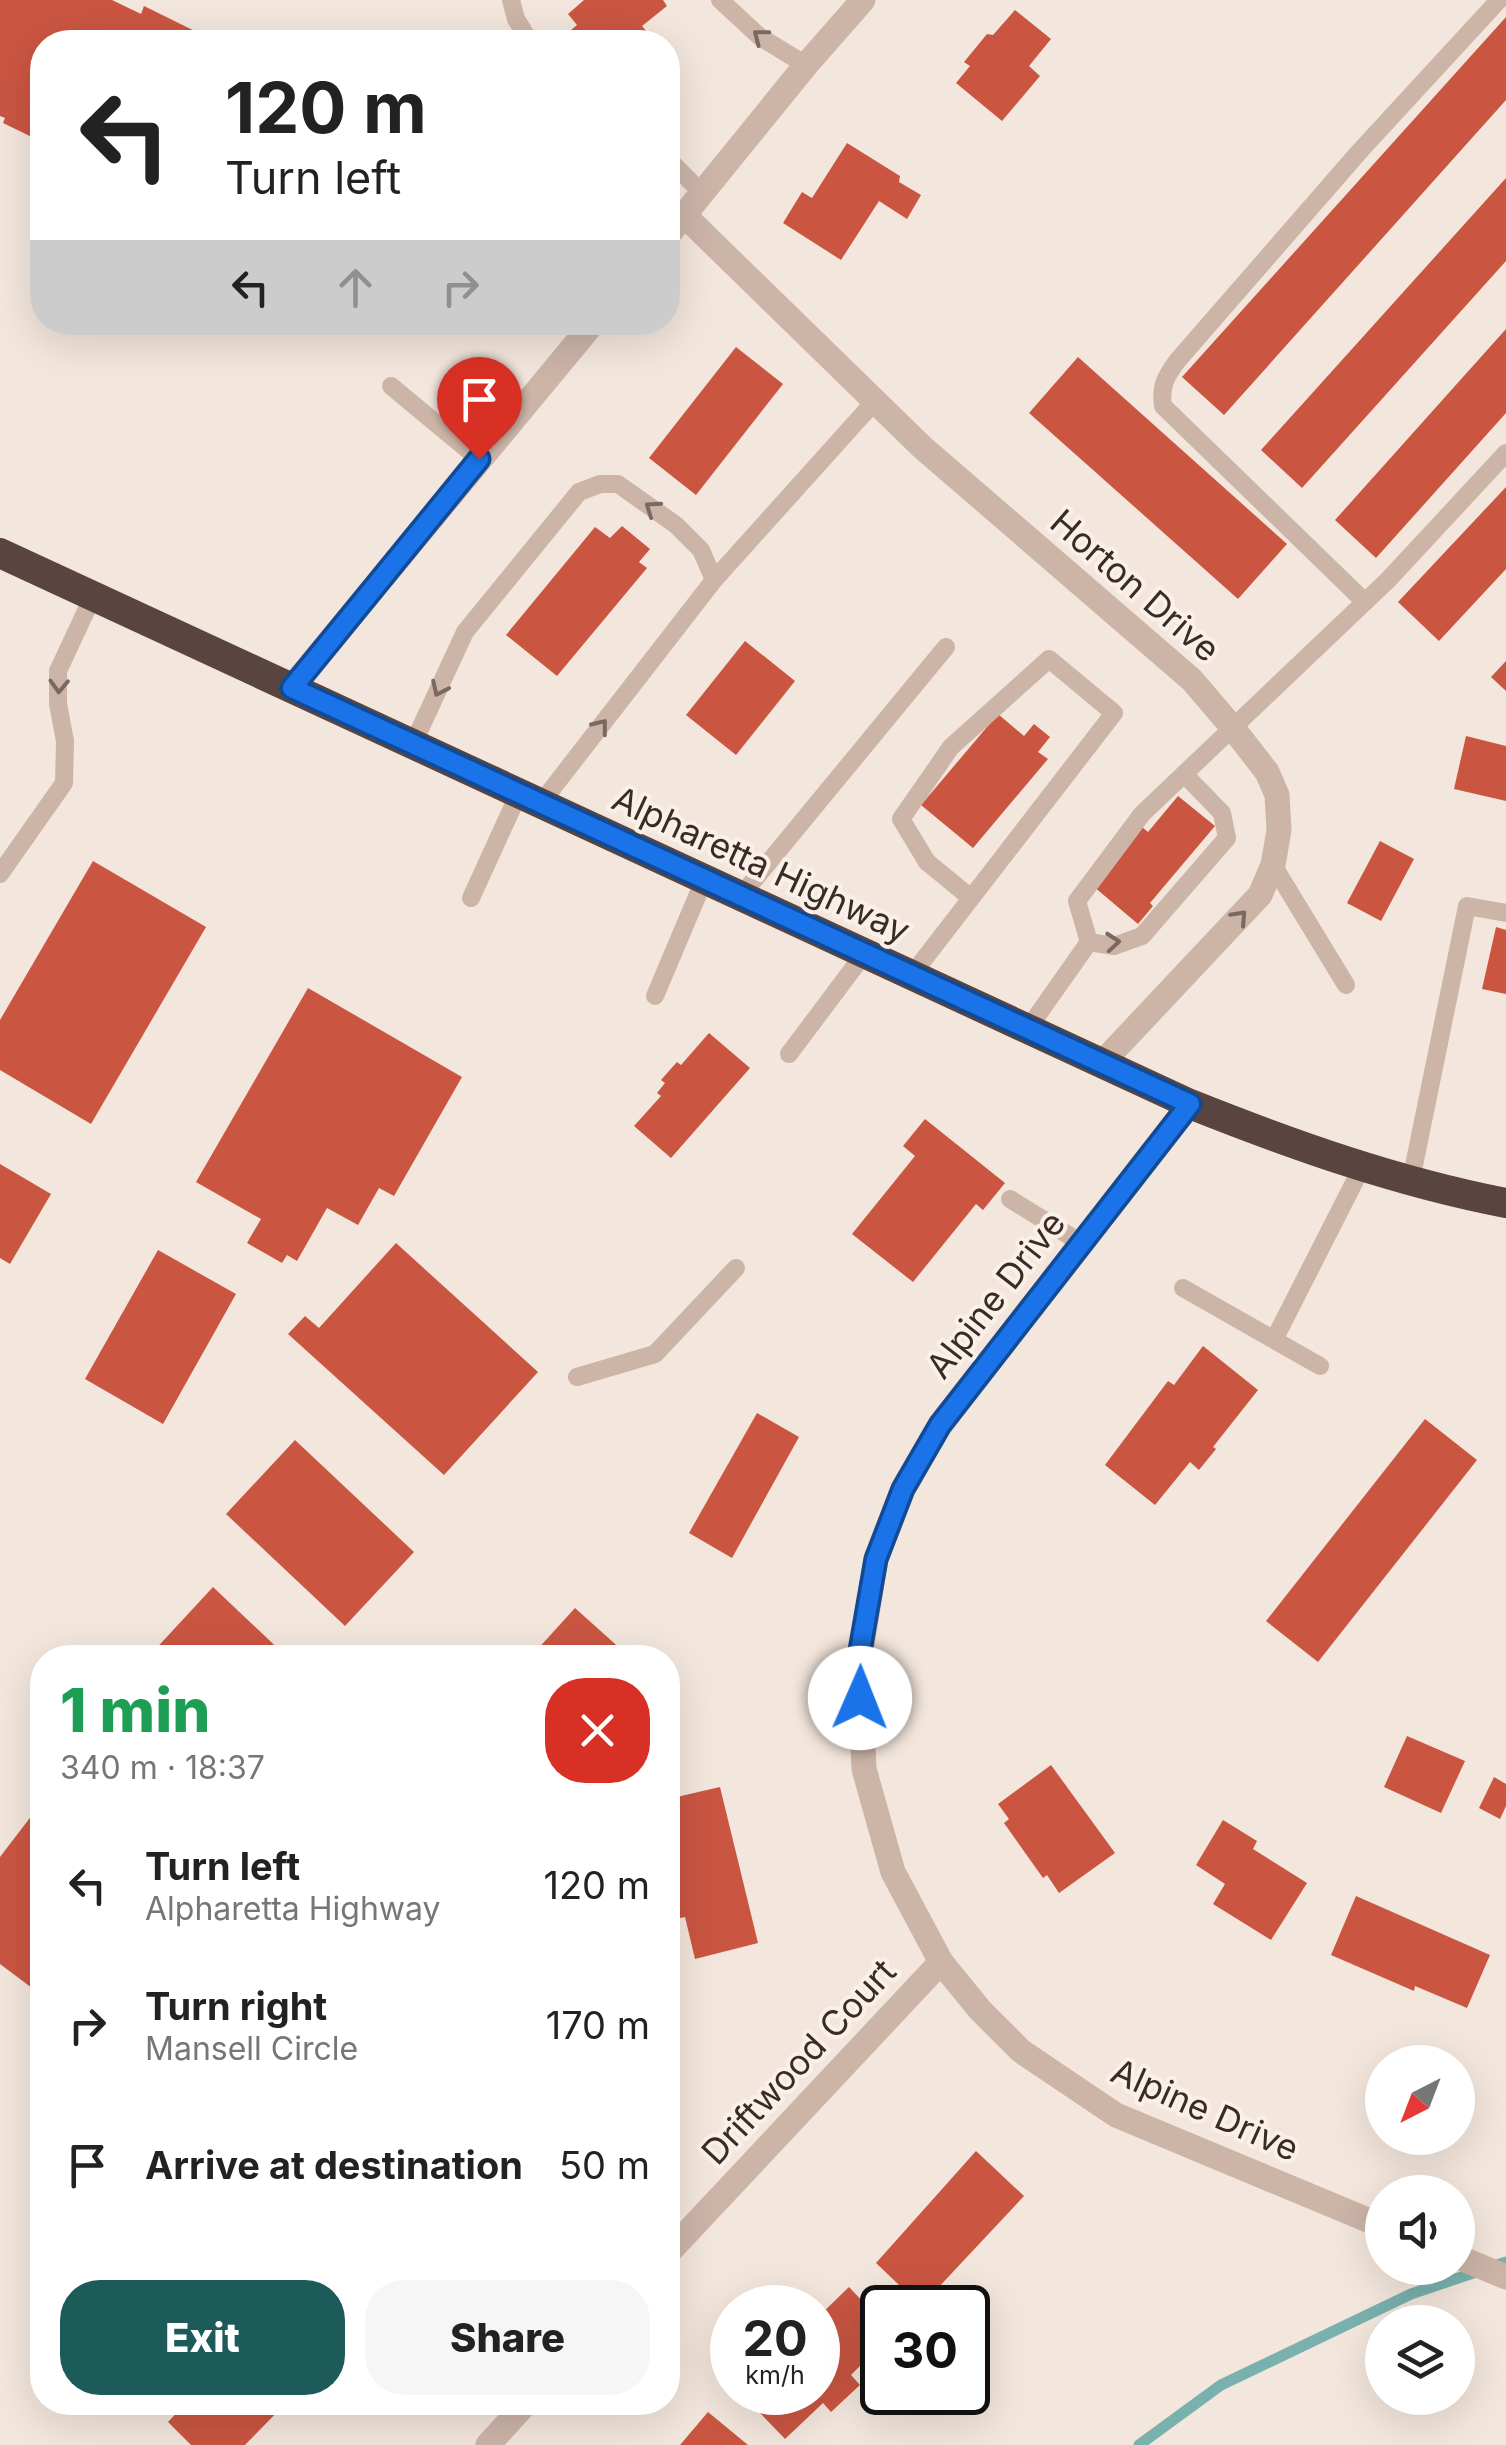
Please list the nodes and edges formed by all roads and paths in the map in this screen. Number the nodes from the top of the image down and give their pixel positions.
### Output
1 (511, 0) edge
2 (720, 0) edge
3 (1499, 0) edge
4 (860, 1) edge
5 (523, 30) edge
6 (806, 65) junction
7 (680, 171) edge
8 (702, 194) junction
9 (680, 220) edge
10 (680, 229) edge
11 (583, 335) edge
12 (391, 386) dead end
13 (875, 401) junction
14 (1506, 453) edge
15 (479, 459) junction
16 (0, 553) edge
17 (714, 580) junction
18 (94, 596) junction
19 (1366, 602) junction
20 (946, 647) dead end
21 (292, 688) junction
22 (1232, 727) junction
23 (413, 744) junction
24 (1184, 774) junction
25 (530, 798) junction
26 (1273, 865) junction
27 (0, 874) edge
28 (704, 880) junction
29 (740, 897) junction
30 (472, 898) dead end
31 (971, 898) junction
32 (1506, 912) edge
33 (1089, 942) junction
34 (864, 954) junction
35 (911, 976) junction
36 (1346, 985) dead end
37 (654, 996) dead end
38 (1027, 1030) junction
39 (789, 1054) dead end
40 (1101, 1064) junction
41 (1190, 1104) junction
42 (1362, 1167) junction
43 (1411, 1180) junction
44 (1010, 1198) dead end
45 (1506, 1202) edge
46 (1081, 1243) junction
47 (736, 1268) dead end
48 (1183, 1288) dead end
49 (1275, 1338) junction
50 (1320, 1366) dead end
51 (577, 1377) dead end
52 (942, 1962) junction
53 (1365, 2219) edge
54 (680, 2240) edge
55 (1475, 2264) edge
56 (1506, 2277) edge
57 (516, 2415) edge
58 (488, 2445) edge

1 - 5 lane
6 -> 2 lane
3 - 19 lane
4 - 6 street
6 - 8 street
7 - 8 lane
8 - 9 street
10 - 13 street, Horton Drive
11 - 15 street
12 - 15 lane
13 - 17 lane
13 - 22 street, Horton Drive
14 - 19 lane
15 - 21 street
16 - 18 highway, Alpharetta Highway
17 -> 23 lane
25 -> 17 lane
18 - 21 highway, Alpharetta Highway
18 -> 27 lane
19 - 22 lane
20 - 29 lane
21 - 23 highway, Alpharetta Highway
22 - 24 lane
22 - 26 street, Horton Drive
23 - 25 highway, Alpharetta Highway
24 - 33 lane
33 -> 24 lane
25 - 28 highway, Alpharetta Highway
25 - 30 lane
26 - 36 lane
40 -> 26 street, Horton Drive
28 - 29 highway, Alpharetta Highway
28 - 37 lane
29 - 34 highway, Alpharetta Highway
31 - 31 lane
31 - 35 lane
32 - 43 lane
33 - 38 lane
34 - 35 highway, Alpharetta Highway
34 - 39 lane
35 - 38 highway, Alpharetta Highway
38 - 40 highway, Alpharetta Highway
40 - 41 highway, Alpharetta Highway
41 - 42 highway, Alpharetta Highway
41 - 46 street, Alpine Drive
42 - 43 highway, Alpharetta Highway
42 - 49 lane
43 - 45 highway, Alpharetta Highway
44 - 46 lane
46 - 52 street, Alpine Drive
47 - 51 lane
48 - 49 lane
49 - 50 lane
52 - 53 street, Alpine Drive
52 - 54 street, Driftwood Court
55 - 56 street
57 - 58 street

